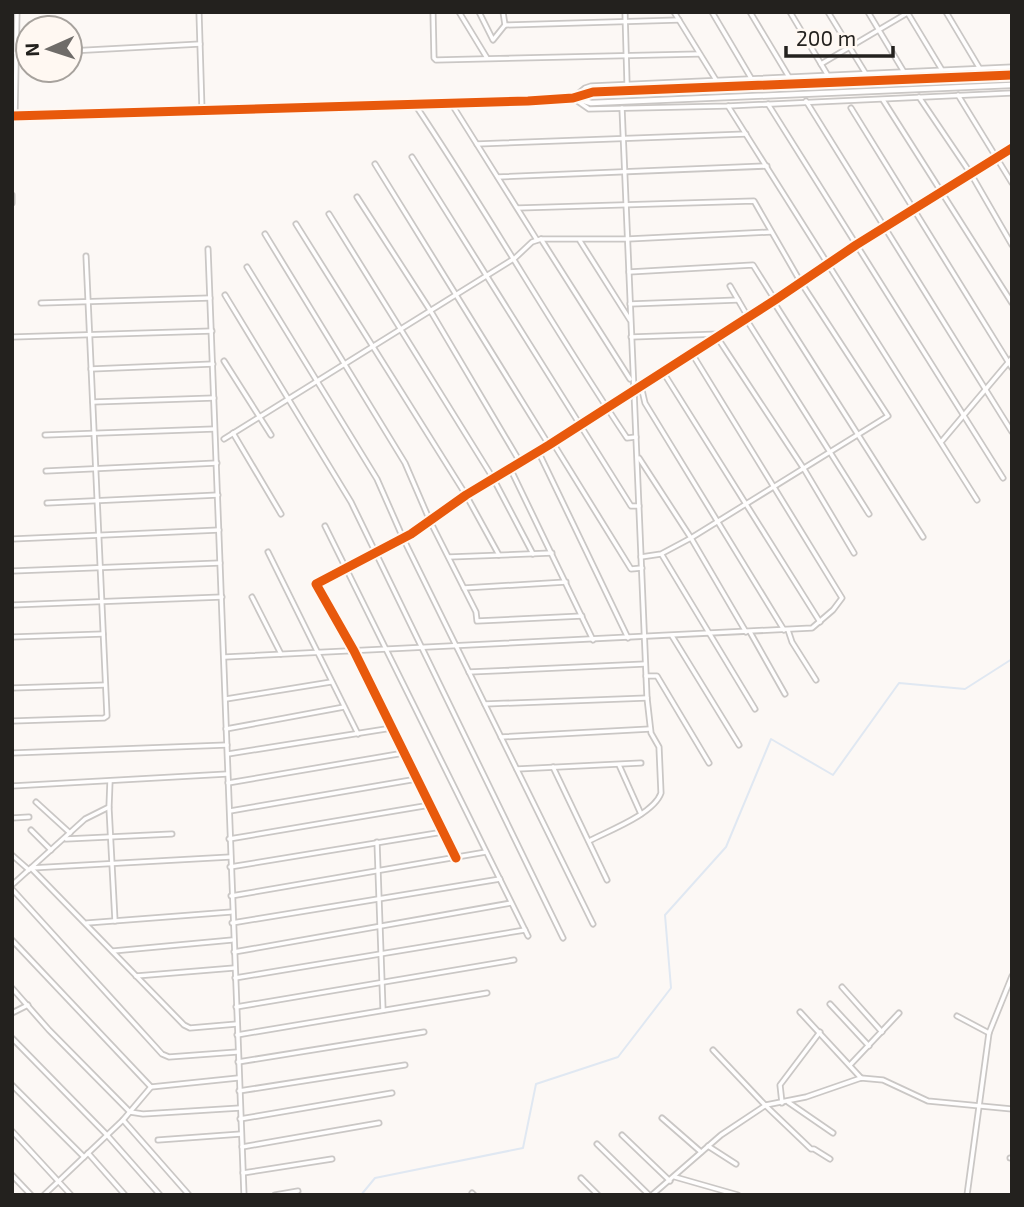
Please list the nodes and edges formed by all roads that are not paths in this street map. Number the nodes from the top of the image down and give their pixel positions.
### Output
1 (199, 12) edge
2 (433, 12) edge
3 (459, 12) edge
4 (479, 12) edge
5 (503, 12) edge
6 (625, 12) edge
7 (674, 12) edge
8 (712, 12) edge
9 (750, 12) edge
10 (790, 12) edge
11 (828, 12) edge
12 (868, 12) edge
13 (946, 12) edge
14 (907, 13) edge
15 (679, 20) junction
16 (625, 23) junction
17 (505, 25) junction
18 (879, 31) junction
19 (200, 44) junction
20 (850, 47) junction
21 (84, 50) edge
22 (699, 54) junction
23 (626, 57) junction
24 (487, 59) junction
25 (821, 64) junction
26 (1012, 68) edge
27 (980, 69) junction
28 (942, 70) junction
29 (904, 72) junction
30 (866, 74) junction
31 (827, 75) junction
32 (1012, 75) edge
33 (789, 76) junction
34 (751, 78) junction
35 (716, 80) junction
36 (627, 83) junction
37 (15, 84) edge
38 (1012, 85) edge
39 (1012, 93) edge
40 (958, 95) junction
41 (919, 97) junction
42 (573, 98) junction
43 (883, 100) junction
44 (806, 101) junction
45 (414, 103) junction
46 (451, 103) junction
47 (768, 104) junction
48 (728, 106) junction
49 (622, 108) junction
50 (851, 108) dead end
51 (202, 111) junction
52 (13, 116) edge
53 (746, 134) junction
54 (624, 138) junction
55 (477, 144) junction
56 (1012, 148) edge
57 (996, 156) junction
58 (412, 157) dead end
59 (375, 164) dead end
60 (767, 166) junction
61 (625, 171) junction
62 (971, 174) junction
63 (498, 177) junction
64 (1012, 183) edge
65 (940, 192) junction
66 (12, 195) edge
67 (357, 197) dead end
68 (12, 203) edge
69 (626, 205) junction
70 (518, 208) junction
71 (914, 210) junction
72 (329, 214) dead end
73 (296, 223) dead end
74 (885, 227) junction
75 (771, 232) junction
76 (265, 233) dead end
77 (628, 239) junction
78 (539, 240) junction
79 (579, 240) junction
80 (856, 245) junction
81 (1012, 245) edge
82 (208, 248) dead end
83 (86, 256) dead end
84 (515, 258) junction
85 (828, 264) junction
86 (247, 267) dead end
87 (629, 272) junction
88 (485, 276) junction
89 (800, 281) junction
90 (730, 286) dead end
91 (458, 293) junction
92 (225, 295) dead end
93 (210, 298) junction
94 (738, 300) junction
95 (774, 300) junction
96 (88, 301) junction
97 (41, 303) dead end
98 (1012, 303) edge
99 (630, 304) junction
100 (430, 310) junction
101 (747, 318) junction
102 (631, 322) junction
103 (401, 329) junction
104 (212, 331) junction
105 (90, 335) junction
106 (720, 335) junction
107 (12, 337) edge
108 (631, 337) junction
109 (374, 345) junction
110 (691, 352) junction
111 (1010, 360) edge
112 (224, 361) dead end
113 (345, 363) junction
114 (213, 364) junction
115 (1012, 368) edge
116 (91, 369) junction
117 (663, 372) junction
118 (318, 381) junction
119 (632, 382) junction
120 (641, 386) junction
121 (986, 389) junction
122 (634, 390) junction
123 (214, 398) junction
124 (287, 399) junction
125 (93, 402) junction
126 (607, 408) junction
127 (963, 416) junction
128 (260, 417) junction
129 (579, 426) junction
130 (215, 429) junction
131 (1012, 432) edge
132 (94, 433) junction
133 (233, 433) junction
134 (45, 435) dead end
135 (271, 435) dead end
136 (859, 435) junction
137 (636, 437) junction
138 (224, 439) dead end
139 (942, 441) junction
140 (551, 444) junction
141 (538, 451) junction
142 (830, 453) junction
143 (637, 455) junction
144 (520, 461) junction
145 (217, 463) junction
146 (509, 468) junction
147 (96, 469) junction
148 (804, 469) junction
149 (46, 471) dead end
150 (493, 478) junction
151 (1003, 478) dead end
152 (775, 486) junction
153 (218, 495) junction
154 (466, 495) junction
155 (977, 500) dead end
156 (97, 501) junction
157 (47, 503) dead end
158 (745, 504) junction
159 (639, 506) junction
160 (281, 514) dead end
161 (869, 514) dead end
162 (430, 521) junction
163 (718, 521) junction
164 (325, 526) dead end
165 (219, 530) junction
166 (99, 535) junction
167 (923, 537) dead end
168 (403, 538) junction
169 (691, 538) junction
170 (12, 539) edge
171 (268, 552) dead end
172 (376, 552) junction
173 (552, 553) junction
174 (854, 553) dead end
175 (533, 554) junction
176 (661, 554) junction
177 (499, 555) junction
178 (448, 557) junction
179 (641, 557) junction
180 (221, 563) junction
181 (100, 568) junction
182 (346, 568) junction
183 (642, 568) junction
184 (12, 571) edge
185 (566, 582) junction
186 (464, 588) junction
187 (222, 597) junction
188 (252, 597) dead end
189 (102, 601) junction
190 (12, 605) edge
191 (582, 616) junction
192 (820, 622) junction
193 (786, 630) junction
194 (748, 632) junction
195 (103, 634) junction
196 (710, 634) junction
197 (672, 636) junction
198 (12, 637) edge
199 (644, 637) junction
200 (628, 638) junction
201 (593, 640) junction
202 (456, 646) junction
203 (422, 648) junction
204 (386, 649) junction
205 (354, 651) junction
206 (317, 652) junction
207 (281, 654) junction
208 (225, 657) junction
209 (646, 664) junction
210 (469, 672) junction
211 (646, 676) junction
212 (816, 680) dead end
213 (332, 682) junction
214 (105, 685) junction
215 (12, 688) edge
216 (785, 694) dead end
217 (647, 698) junction
218 (226, 699) junction
219 (484, 704) junction
220 (344, 707) junction
221 (755, 709) dead end
222 (12, 721) edge
223 (392, 728) junction
224 (226, 729) junction
225 (650, 730) junction
226 (358, 734) junction
227 (501, 737) junction
228 (227, 745) junction
229 (739, 745) dead end
230 (12, 753) edge
231 (404, 753) junction
232 (227, 754) junction
233 (709, 763) dead end
234 (619, 764) junction
235 (641, 764) dead end
236 (553, 767) junction
237 (516, 769) junction
238 (228, 774) junction
239 (417, 779) junction
240 (110, 781) junction
241 (228, 783) junction
242 (12, 786) edge
243 (36, 802) dead end
244 (430, 805) junction
245 (108, 807) junction
246 (229, 811) junction
247 (641, 814) junction
248 (29, 817) dead end
249 (12, 818) edge
250 (30, 830) dead end
251 (443, 832) junction
252 (70, 833) junction
253 (172, 834) dead end
254 (111, 837) junction
255 (64, 839) junction
256 (229, 839) junction
257 (589, 841) junction
258 (377, 842) junction
259 (51, 850) junction
260 (486, 852) junction
261 (12, 855) edge
262 (230, 857) junction
263 (456, 858) junction
264 (112, 863) junction
265 (230, 867) junction
266 (30, 869) junction
267 (378, 871) junction
268 (500, 879) junction
269 (607, 880) dead end
270 (12, 887) edge
271 (231, 896) junction
272 (379, 898) junction
273 (512, 903) junction
274 (232, 912) junction
275 (115, 921) junction
276 (87, 923) junction
277 (232, 923) junction
278 (593, 924) dead end
279 (380, 926) junction
280 (525, 930) junction
281 (528, 936) dead end
282 (563, 938) dead end
283 (233, 939) junction
284 (12, 940) edge
285 (113, 951) junction
286 (234, 952) junction
287 (381, 954) junction
288 (514, 960) dead end
289 (234, 968) junction
290 (136, 976) junction
291 (1012, 976) edge
292 (235, 978) junction
293 (382, 982) junction
294 (842, 987) dead end
295 (12, 988) edge
296 (487, 993) dead end
297 (830, 1004) dead end
298 (27, 1005) junction
299 (236, 1007) junction
300 (383, 1010) junction
301 (800, 1012) dead end
302 (12, 1013) edge
303 (899, 1013) dead end
304 (957, 1016) dead end
305 (237, 1024) junction
306 (424, 1032) dead end
307 (820, 1032) junction
308 (882, 1032) junction
309 (989, 1033) junction
310 (237, 1035) junction
311 (12, 1038) edge
312 (869, 1046) junction
313 (713, 1051) dead end
314 (238, 1052) junction
315 (238, 1062) junction
316 (405, 1065) dead end
317 (850, 1065) junction
318 (239, 1078) junction
319 (861, 1078) junction
320 (12, 1085) edge
321 (151, 1087) junction
322 (239, 1091) junction
323 (392, 1093) dead end
324 (788, 1102) junction
325 (782, 1103) junction
326 (765, 1105) junction
327 (240, 1108) junction
328 (978, 1108) junction
329 (1012, 1109) edge
330 (130, 1112) junction
331 (662, 1118) dead end
332 (240, 1119) junction
333 (123, 1120) junction
334 (379, 1123) dead end
335 (12, 1131) edge
336 (833, 1133) dead end
337 (241, 1134) junction
338 (107, 1135) junction
339 (622, 1135) dead end
340 (158, 1140) dead end
341 (597, 1144) dead end
342 (708, 1146) junction
343 (242, 1147) junction
344 (88, 1153) junction
345 (701, 1153) junction
346 (84, 1157) junction
347 (332, 1159) dead end
348 (830, 1159) dead end
349 (736, 1164) dead end
350 (243, 1173) junction
351 (12, 1175) edge
352 (581, 1178) dead end
353 (673, 1179) junction
354 (58, 1180) junction
355 (298, 1191) dead end
356 (31, 1195) edge
357 (44, 1195) edge
358 (71, 1195) edge
359 (125, 1195) edge
360 (160, 1195) edge
361 (189, 1195) edge
362 (244, 1195) edge
363 (275, 1195) edge
364 (598, 1195) edge
365 (651, 1195) edge
366 (738, 1195) edge
367 (967, 1195) edge

1 - 19 street
2 - 24 street
3 - 24 street
4 - 17 street
5 - 17 street
6 - 16 street
7 - 15 street
8 - 34 street
9 - 33 street
10 - 25 street
11 - 20 street
12 - 18 street
13 - 27 street
14 - 18 street
14 - 28 street
15 - 16 street
15 - 22 street
16 - 17 street
16 - 23 street
18 - 20 street
18 - 29 street
19 - 21 street
19 - 51 street
20 - 25 street
20 - 30 street
22 - 23 street
22 - 35 street
23 - 24 street
23 - 36 street
25 - 31 street
26 - 27 street
27 - 28 street
28 - 29 street
29 - 30 street
30 - 31 street
31 - 33 street
32 - 42 street
33 - 34 street
34 - 35 street
35 - 36 street
36 - 42 street
37 - 52 street
38 - 42 street
39 - 40 street
40 - 41 street
40 - 57 street
41 - 43 street
41 - 62 street
42 - 46 street
42 - 49 street
43 - 44 street
43 - 65 street
44 - 47 street
44 - 74 street
45 - 46 street
45 - 51 street
45 - 84 street
46 - 55 street
47 - 48 street
47 - 80 street
48 - 49 street
48 - 53 street
49 - 54 street
50 - 71 street
51 - 52 street
53 - 54 street
53 - 60 street
54 - 55 street
54 - 61 street
55 - 63 street
56 - 57 street
57 - 62 street
57 - 64 street
58 - 88 street
59 - 91 street
60 - 61 street
60 - 85 street
61 - 63 street
61 - 69 street
62 - 65 street
62 - 81 street
63 - 70 street
65 - 71 street
65 - 98 street
66 - 68 street
67 - 100 street
69 - 70 street
69 - 75 street
69 - 77 street
70 - 78 street
71 - 74 street
71 - 111 street
72 - 103 street
73 - 109 street
74 - 80 street
74 - 121 street
75 - 77 street
75 - 89 street
76 - 113 street
77 - 79 street
77 - 87 street
78 - 79 street
78 - 84 street
78 - 119 street
79 - 102 street
80 - 85 street
80 - 127 street
82 - 93 street
83 - 96 street
84 - 88 street
84 - 126 street
85 - 89 street
85 - 139 street
86 - 118 street
87 - 95 street
87 - 99 street
88 - 91 street
88 - 129 street
89 - 95 street
89 - 136 street
90 - 94 street
91 - 100 street
91 - 140 street
92 - 124 street
93 - 96 street
93 - 104 street
94 - 99 street
94 - 101 street
95 - 101 street
95 - 136 street
96 - 97 street
96 - 105 street
99 - 102 street
100 - 103 street
100 - 144 street
101 - 106 street
101 - 142 street
102 - 108 street
103 - 109 street
103 - 150 street
104 - 105 street
104 - 114 street
105 - 107 street
105 - 116 street
106 - 108 street
106 - 110 street
106 - 148 street
108 - 119 street
109 - 113 street
109 - 154 street
110 - 117 street
110 - 152 street
111 - 115 street
111 - 121 street
112 - 128 street
113 - 118 street
113 - 162 street
114 - 116 street
114 - 123 street
116 - 125 street
117 - 120 street
117 - 158 street
118 - 124 street
118 - 168 street
119 - 122 street
120 - 122 street
120 - 163 street
121 - 127 street
121 - 131 street
122 - 126 street
122 - 137 street
123 - 125 street
123 - 130 street
124 - 128 street
124 - 172 street
125 - 132 street
126 - 129 street
126 - 137 street
127 - 139 street
127 - 151 street
128 - 133 street
128 - 135 street
129 - 140 street
129 - 159 street
130 - 132 street
130 - 145 street
132 - 134 street
132 - 147 street
133 - 138 street
133 - 160 street
136 - 142 street
136 - 167 street
137 - 143 street
139 - 155 street
140 - 141 street
140 - 183 street
141 - 144 street
141 - 200 street
142 - 148 street
142 - 161 street
143 - 159 street
143 - 169 street
144 - 146 street
145 - 147 street
145 - 153 street
146 - 150 street
146 - 173 street
147 - 149 street
147 - 156 street
148 - 152 street
148 - 174 street
150 - 154 street
150 - 175 street
152 - 158 street
152 - 192 street
153 - 156 street
153 - 165 street
154 - 162 street
154 - 177 street
156 - 157 street
156 - 166 street
158 - 163 street
158 - 192 street
159 - 179 street
162 - 168 street
162 - 178 street
163 - 169 street
163 - 193 street
164 - 182 street
165 - 166 street
165 - 180 street
166 - 170 street
166 - 181 street
168 - 172 street
168 - 202 street
169 - 176 street
169 - 194 street
171 - 206 street
172 - 182 street
172 - 203 street
173 - 175 street
173 - 185 street
175 - 177 street
176 - 179 street
176 - 196 street
177 - 178 street
178 - 186 street
179 - 183 street
180 - 181 street
180 - 187 street
181 - 184 street
181 - 189 street
182 - 204 street
182 - 205 street
183 - 199 street
185 - 186 street
185 - 191 street
186 - 191 street
187 - 189 street
187 - 208 street
188 - 207 street
189 - 190 street
189 - 195 street
191 - 201 street
192 - 193 street
193 - 194 street
193 - 212 street
194 - 196 street
194 - 216 street
195 - 198 street
195 - 214 street
196 - 197 street
196 - 221 street
197 - 199 street
197 - 229 street
199 - 200 street
199 - 209 street
200 - 201 street
201 - 202 street
202 - 203 street
202 - 210 street
203 - 204 street
203 - 282 street
204 - 205 street
204 - 260 street
205 - 206 street
205 - 223 street
206 - 207 street
206 - 213 street
207 - 208 street
208 - 218 street
209 - 210 street
209 - 211 street
210 - 219 street
211 - 217 street
211 - 233 street
213 - 218 street
213 - 220 street
214 - 215 street
214 - 222 street
217 - 219 street
217 - 225 street
218 - 224 street
219 - 227 street
220 - 224 street
220 - 226 street
223 - 226 street
223 - 231 street
224 - 228 street
225 - 227 street
225 - 247 street
226 - 232 street
227 - 237 street
228 - 230 street
228 - 232 street
231 - 239 street
231 - 241 street
232 - 238 street
234 - 235 street
234 - 236 street
234 - 247 street
236 - 237 street
236 - 257 street
237 - 278 street
238 - 240 street
238 - 241 street
239 - 244 street
239 - 246 street
240 - 242 street
240 - 245 street
241 - 246 street
243 - 252 street
244 - 251 street
244 - 256 street
245 - 252 street
245 - 254 street
246 - 256 street
247 - 257 street
248 - 249 street
250 - 259 street
251 - 258 street
251 - 263 street
252 - 255 street
253 - 254 street
254 - 255 street
254 - 264 street
255 - 259 street
256 - 262 street
257 - 269 street
258 - 265 street
258 - 267 street
259 - 266 street
260 - 263 street
260 - 268 street
261 - 266 street
262 - 264 street
262 - 265 street
263 - 267 street
264 - 266 street
264 - 275 street
265 - 271 street
266 - 270 street
266 - 276 street
267 - 271 street
267 - 272 street
268 - 272 street
268 - 273 street
270 - 314 street
271 - 274 street
272 - 277 street
272 - 279 street
273 - 279 street
273 - 280 street
274 - 275 street
274 - 277 street
275 - 276 street
276 - 285 street
277 - 283 street
279 - 286 street
279 - 287 street
280 - 281 street
280 - 287 street
283 - 285 street
283 - 286 street
284 - 321 street
285 - 290 street
286 - 289 street
287 - 292 street
287 - 293 street
288 - 293 street
289 - 290 street
289 - 292 street
290 - 305 street
291 - 309 street
292 - 299 street
293 - 299 street
293 - 300 street
294 - 308 street
295 - 298 street
296 - 300 street
297 - 312 street
298 - 302 street
298 - 330 street
299 - 305 street
300 - 310 street
301 - 307 street
303 - 308 street
304 - 309 street
305 - 310 street
306 - 315 street
307 - 317 street
307 - 325 street
308 - 312 street
309 - 328 street
310 - 314 street
311 - 338 street
312 - 317 street
313 - 326 street
314 - 315 street
315 - 318 street
316 - 322 street
317 - 319 street
318 - 321 street
318 - 322 street
319 - 324 street
319 - 328 street
320 - 346 street
321 - 330 street
322 - 327 street
323 - 332 street
324 - 325 street
324 - 336 street
325 - 326 street
326 - 342 street
326 - 348 street
327 - 330 street
327 - 332 street
328 - 329 street
328 - 367 street
330 - 333 street
331 - 345 street
332 - 337 street
333 - 338 street
333 - 361 street
334 - 343 street
335 - 354 street
337 - 340 street
337 - 343 street
338 - 344 street
338 - 360 street
339 - 353 street
341 - 365 street
342 - 345 street
342 - 349 street
343 - 350 street
344 - 346 street
344 - 359 street
345 - 353 street
346 - 354 street
347 - 350 street
350 - 362 street
351 - 356 street
352 - 364 street
353 - 365 street
353 - 366 street
354 - 357 street
354 - 358 street
355 - 363 street

